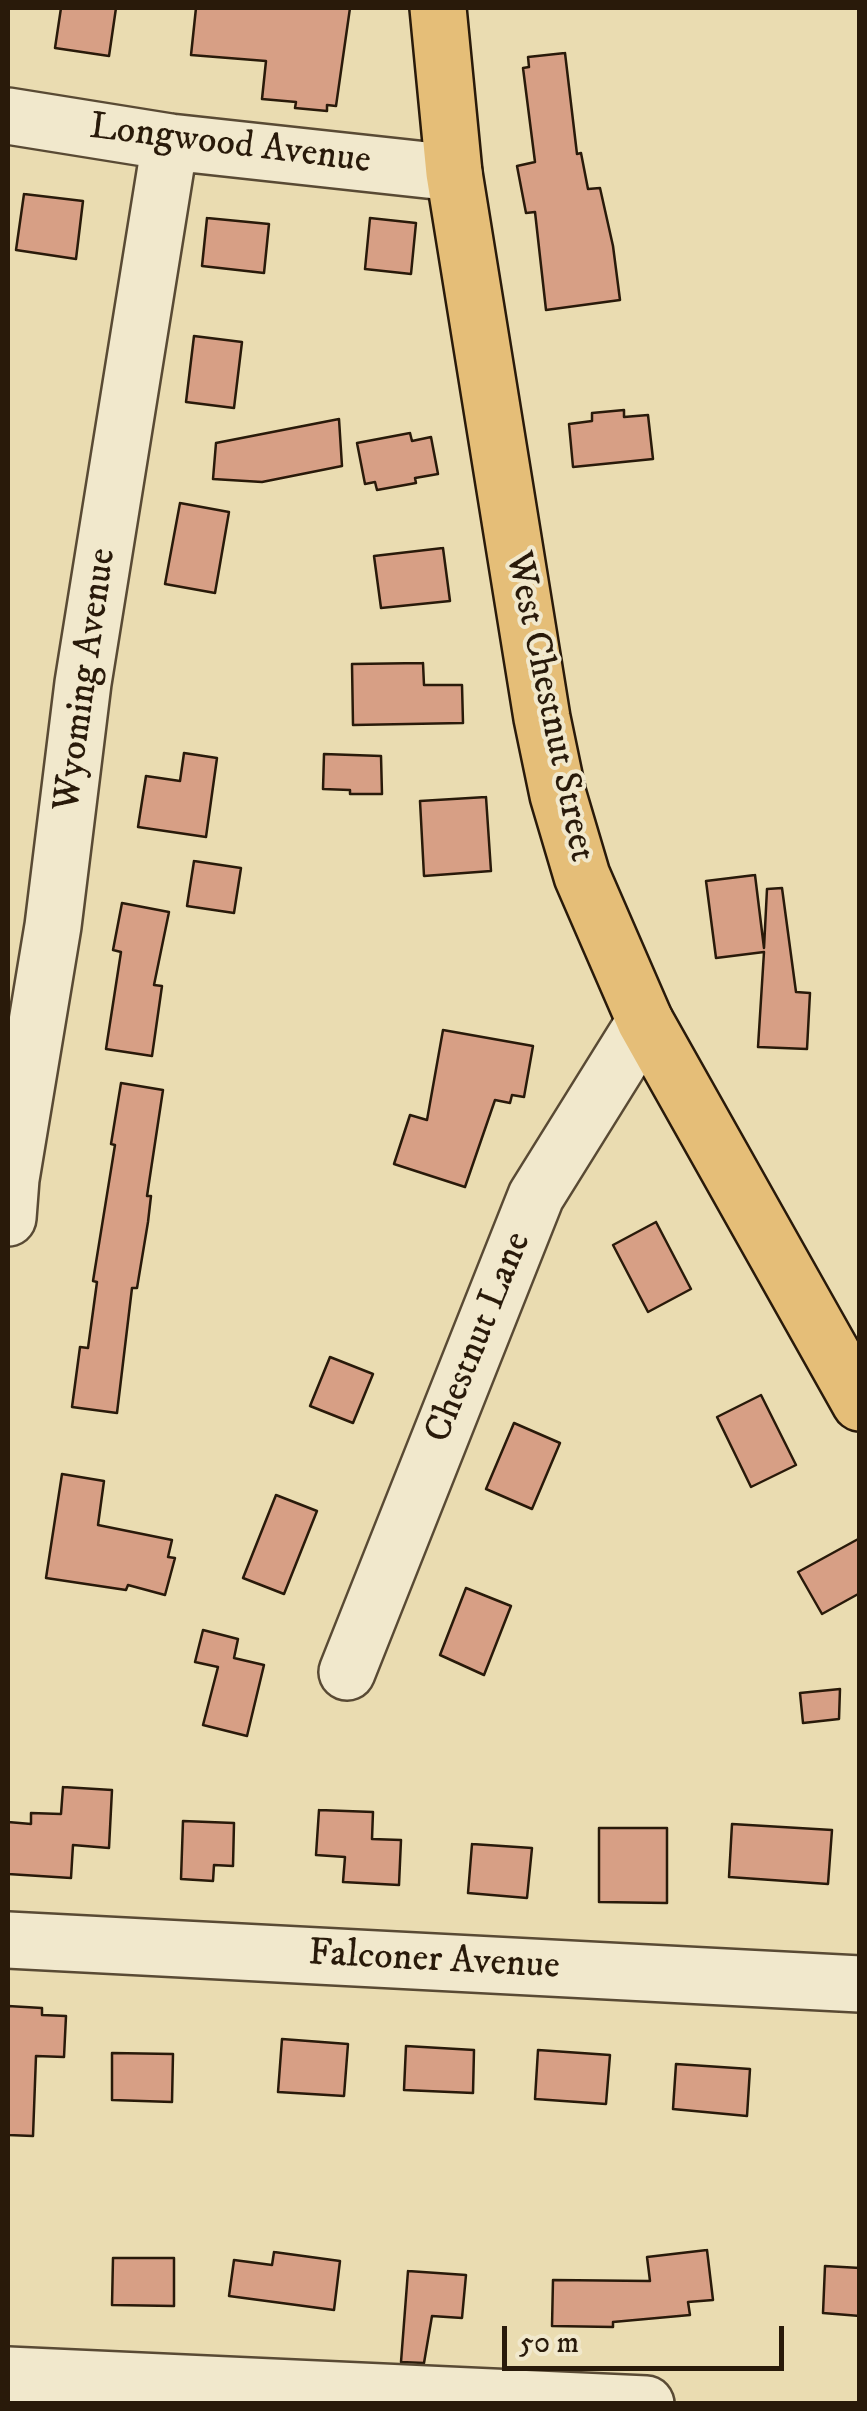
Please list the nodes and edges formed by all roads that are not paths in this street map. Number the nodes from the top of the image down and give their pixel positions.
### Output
1 (438, 8) edge
2 (8, 116) edge
3 (170, 142) junction
4 (454, 172) junction
5 (645, 1021) junction
6 (8, 1218) edge
7 (860, 1404) edge
8 (347, 1672) dead end
9 (8, 1940) edge
10 (860, 1984) edge
11 (8, 2376) edge
12 (646, 2404) edge

1 - 4 main road, West Chestnut Street
2 - 3 street, Longwood Avenue
3 - 4 street, Longwood Avenue
3 - 6 street, Wyoming Avenue
4 - 5 main road, West Chestnut Street
5 - 7 main road, West Chestnut Street
5 - 8 street, Chestnut Lane
9 - 10 street, Falconer Avenue
11 - 12 street

